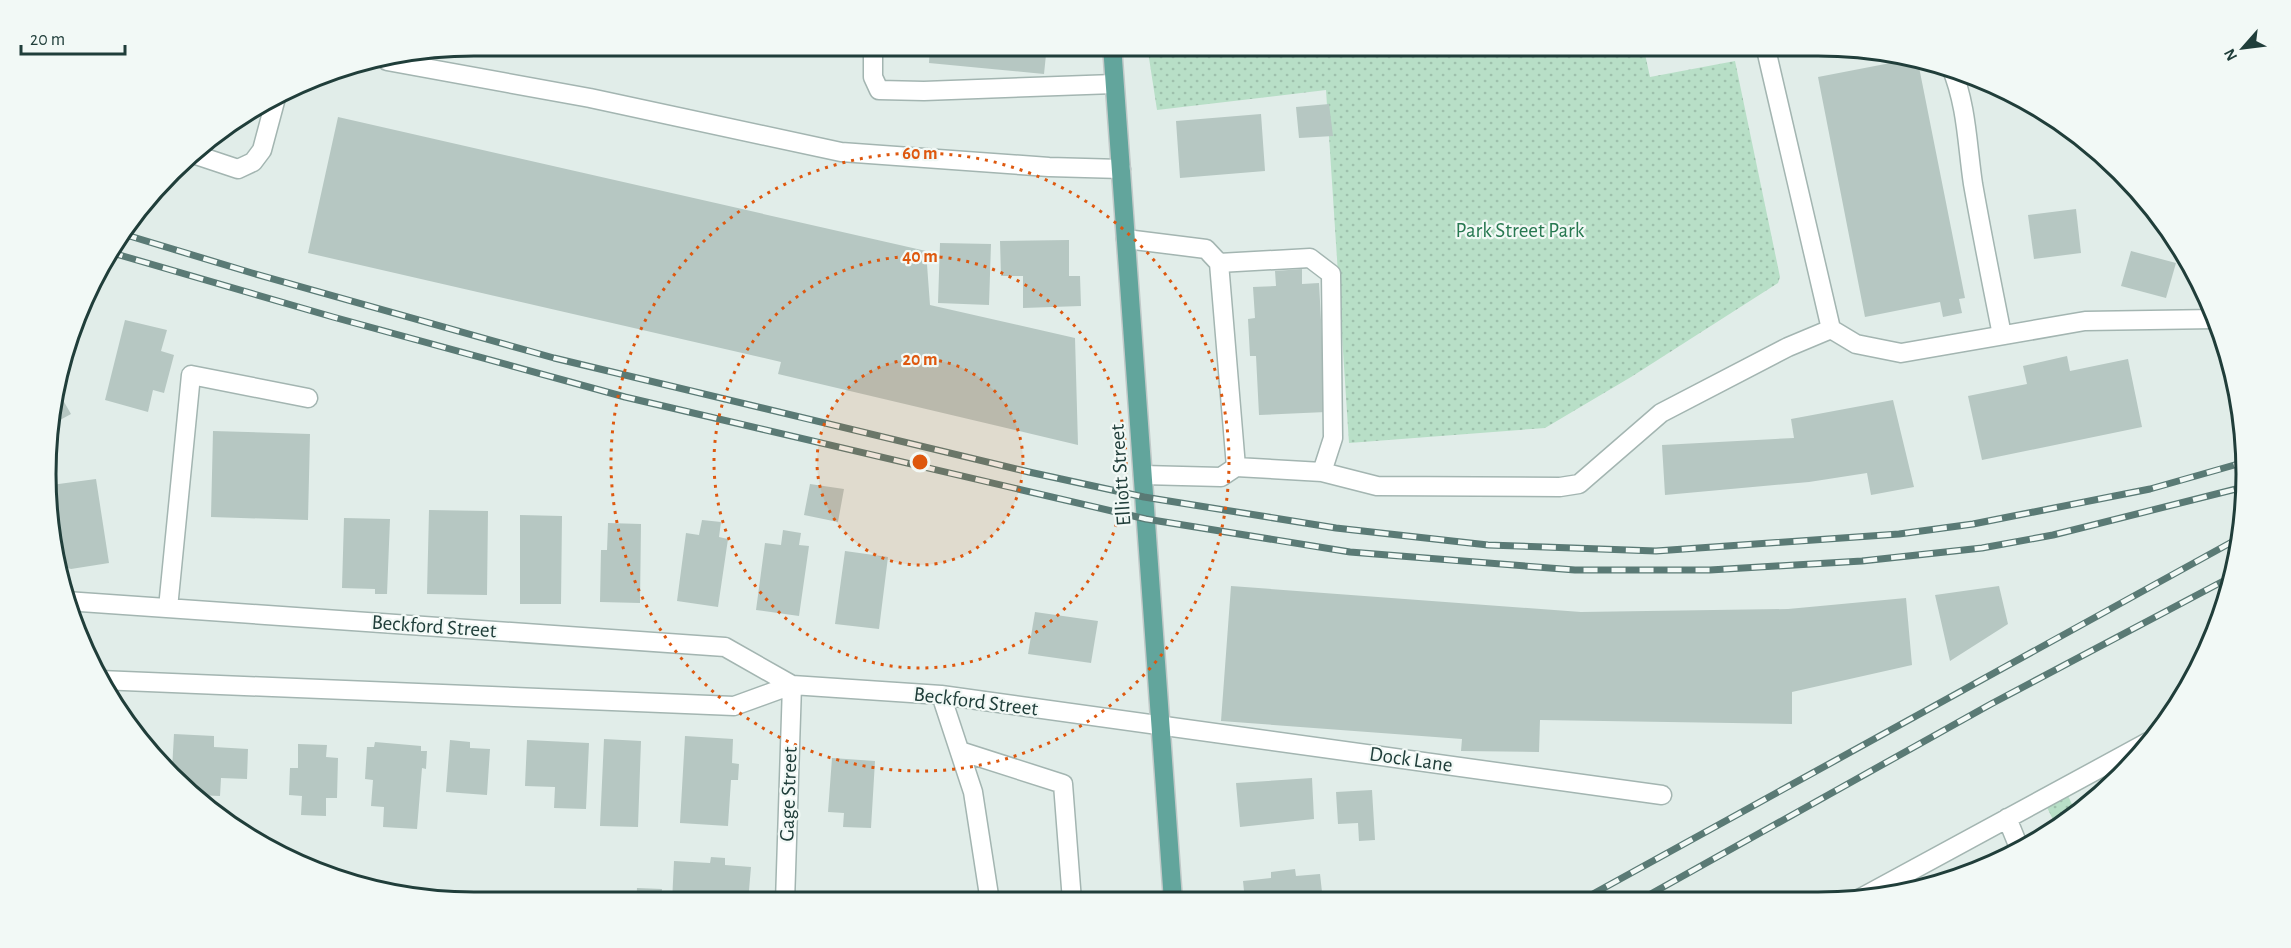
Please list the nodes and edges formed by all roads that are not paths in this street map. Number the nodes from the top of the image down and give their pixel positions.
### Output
1 (873, 56) edge
2 (1113, 56) edge
3 (1768, 56) edge
4 (398, 63) edge
5 (1957, 80) edge
6 (1114, 84) junction
7 (274, 107) edge
8 (201, 157) edge
9 (1121, 169) junction
10 (1126, 239) junction
11 (1219, 263) junction
12 (2206, 319) edge
13 (1832, 329) junction
14 (2002, 335) junction
15 (308, 398) dead end
16 (1236, 467) junction
17 (1322, 472) junction
18 (1143, 475) junction
19 (76, 602) edge
20 (168, 608) junction
21 (111, 680) edge
22 (792, 685) junction
23 (941, 695) junction
24 (1160, 724) junction
25 (960, 751) junction
26 (2131, 751) edge
27 (1662, 795) dead end
28 (2007, 818) junction
29 (2016, 841) edge
30 (1880, 888) edge
31 (785, 892) edge
32 (988, 892) edge
33 (1071, 892) edge
34 (1172, 892) edge

1 - 6 street
2 - 6 main road, Elliott Street
3 - 13 street
4 - 9 street
5 - 14 street
6 - 9 main road, Elliott Street
7 - 8 street
9 - 10 main road, Elliott Street
10 - 11 street
10 - 18 main road, Elliott Street
11 - 16 street
11 - 17 street
12 - 14 street
13 - 14 street
13 - 17 street
15 - 20 street
16 - 17 street
16 - 18 street
18 - 24 main road, Elliott Street
19 - 20 street, Beckford Street
20 - 22 street, Beckford Street
21 - 22 street, Beckford Street
22 - 23 street, Beckford Street
22 - 31 street, Gage Street
23 - 24 street, Beckford Street
23 - 25 street
24 - 27 street, Dock Lane
24 - 34 main road, Elliott Street
25 - 32 street
25 - 33 street
26 - 28 street
28 - 29 street
28 - 30 street

